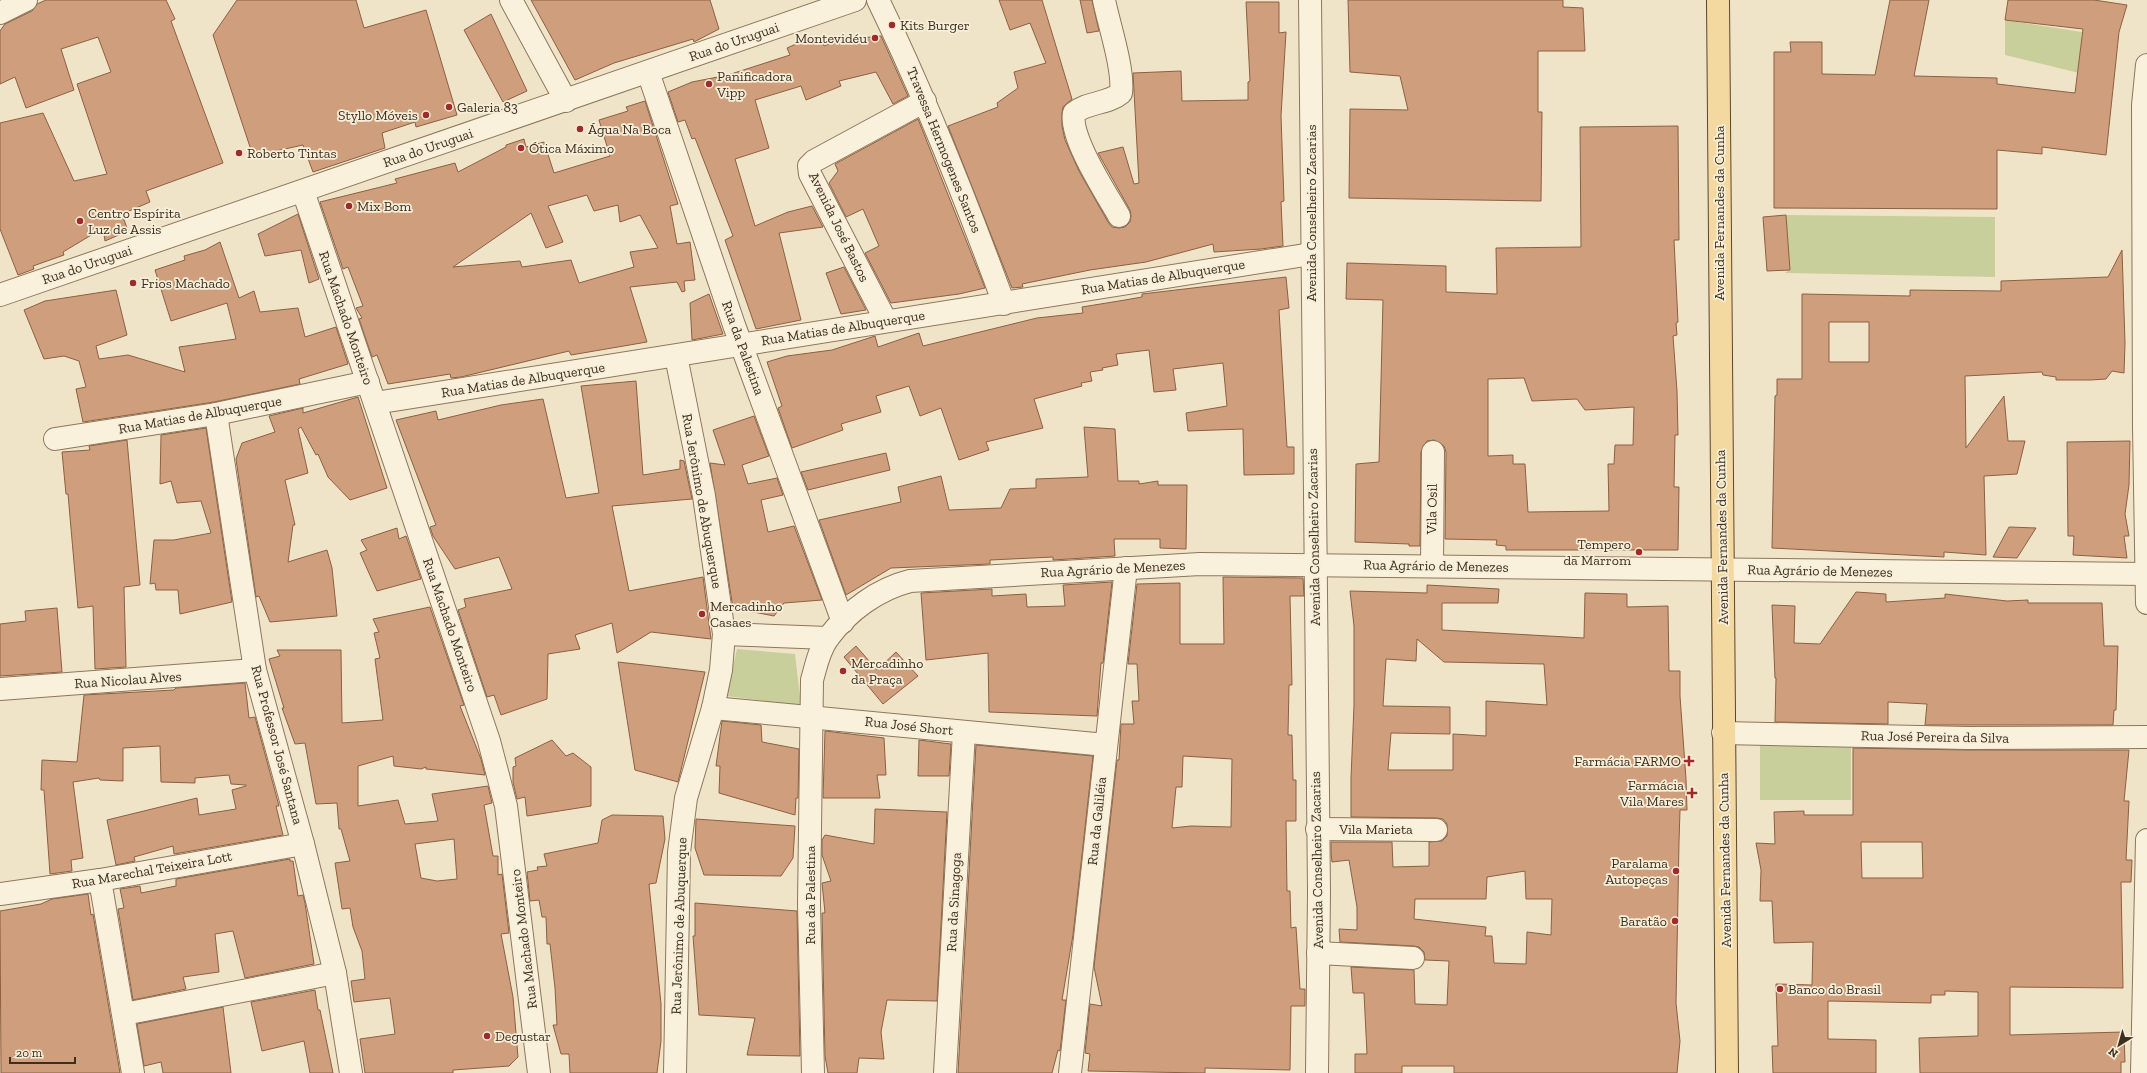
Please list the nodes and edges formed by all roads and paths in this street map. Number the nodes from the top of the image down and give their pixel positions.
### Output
1 (26, 0) edge
2 (511, 0) edge
3 (855, 0) edge
4 (878, 0) edge
5 (1104, 0) edge
6 (1310, 0) edge
7 (1718, 0) edge
8 (0, 14) edge
9 (2147, 65) edge
10 (648, 72) junction
11 (566, 101) junction
12 (925, 101) junction
13 (304, 190) junction
14 (1119, 216) dead end
15 (1311, 254) junction
16 (0, 295) edge
17 (1004, 304) junction
18 (886, 321) junction
19 (741, 344) junction
20 (676, 356) junction
21 (368, 382) junction
22 (375, 403) junction
23 (216, 414) junction
24 (54, 440) dead end
25 (1433, 452) dead end
26 (1314, 564) junction
27 (1432, 566) junction
28 (1126, 568) junction
29 (1723, 570) junction
30 (2147, 574) edge
31 (2147, 603) edge
32 (843, 622) junction
33 (724, 634) junction
34 (828, 638) junction
35 (256, 670) junction
36 (0, 689) edge
37 (713, 708) junction
38 (810, 716) junction
39 (964, 732) junction
40 (1723, 733) junction
41 (2147, 737) edge
42 (1106, 745) junction
43 (1317, 829) junction
44 (1436, 830) dead end
45 (2147, 840) edge
46 (303, 844) junction
47 (100, 880) junction
48 (0, 894) edge
49 (1318, 953) junction
50 (1413, 958) dead end
51 (335, 973) junction
52 (124, 1014) junction
53 (133, 1073) edge
54 (351, 1073) edge
55 (539, 1073) edge
56 (676, 1073) edge
57 (813, 1073) edge
58 (945, 1073) edge
59 (1070, 1073) edge
60 (1317, 1073) edge
61 (1727, 1073) edge
62 (2142, 1073) edge

1 - 8 street
2 - 11 street
3 - 10 street, Rua do Uruguai
4 - 12 street, Travessa Hermogenes Santos
5 - 14 street
6 - 15 street, Avenida Conselheiro Zacarias
7 - 29 main road, Avenida Fernandes da Cunha
9 - 30 street
10 - 11 street, Rua do Uruguai
10 - 19 street, Rua da Palestina
11 - 13 street, Rua do Uruguai
12 - 17 street, Travessa Hermogenes Santos
12 - 18 street, Avenida José Bastos
13 - 16 street, Rua do Uruguai
13 - 21 street, Rua Machado Monteiro
15 - 17 street, Rua Matias de Albuquerque
15 - 26 street, Avenida Conselheiro Zacarias
17 - 18 street, Rua Matias de Albuquerque
18 - 19 street, Rua Matias de Albuquerque
19 - 20 street, Rua Matias de Albuquerque
19 - 32 street, Rua da Palestina
20 - 22 street, Rua Matias de Albuquerque
20 - 33 street, Rua Jerônimo de Abuquerque
21 - 22 street, Rua Machado Monteiro
21 - 23 street, Rua Matias de Albuquerque
22 - 55 street, Rua Machado Monteiro
23 - 24 street, Rua Matias de Albuquerque
23 - 35 street, Rua Professor José Santana
25 - 27 street, Vila Osil
26 - 27 street, Rua Agrário de Menezes
26 - 28 street, Rua Agrário de Menezes
26 - 43 street, Avenida Conselheiro Zacarias
27 - 29 street, Rua Agrário de Menezes
28 - 32 street, Rua Agrário de Menezes
28 - 42 street, Rua da Galiléia
29 - 30 street, Rua Agrário de Menezes
29 - 40 main road, Avenida Fernandes da Cunha
30 - 31 street
32 - 34 street, Rua Agrário de Menezes
33 - 34 street
33 - 37 street, Rua Jerônimo de Abuquerque
34 - 38 street, Rua Agrário de Menezes
35 - 36 street, Rua Nicolau Alves
35 - 46 street, Rua Professor José Santana
37 - 38 street, Rua José Short
37 - 56 street, Rua Jerônimo de Abuquerque
38 - 39 street, Rua José Short
38 - 57 street, Rua da Palestina
39 - 42 street, Rua José Short
39 - 58 street, Rua da Sinagoga
40 - 41 street, Rua José Pereira da Silva
40 - 61 main road, Avenida Fernandes da Cunha
42 - 59 street, Rua da Galiléia
43 - 44 street, Vila Marieta
43 - 49 street, Avenida Conselheiro Zacarias
45 - 62 street
46 - 47 street, Rua Marechal Teixeira Lott
46 - 51 street, Rua Professor José Santana
47 - 48 street, Rua Marechal Teixeira Lott
47 - 52 street
49 - 50 street
49 - 60 street, Avenida Conselheiro Zacarias
51 - 52 street
51 - 54 street, Rua Professor José Santana
52 - 53 street

